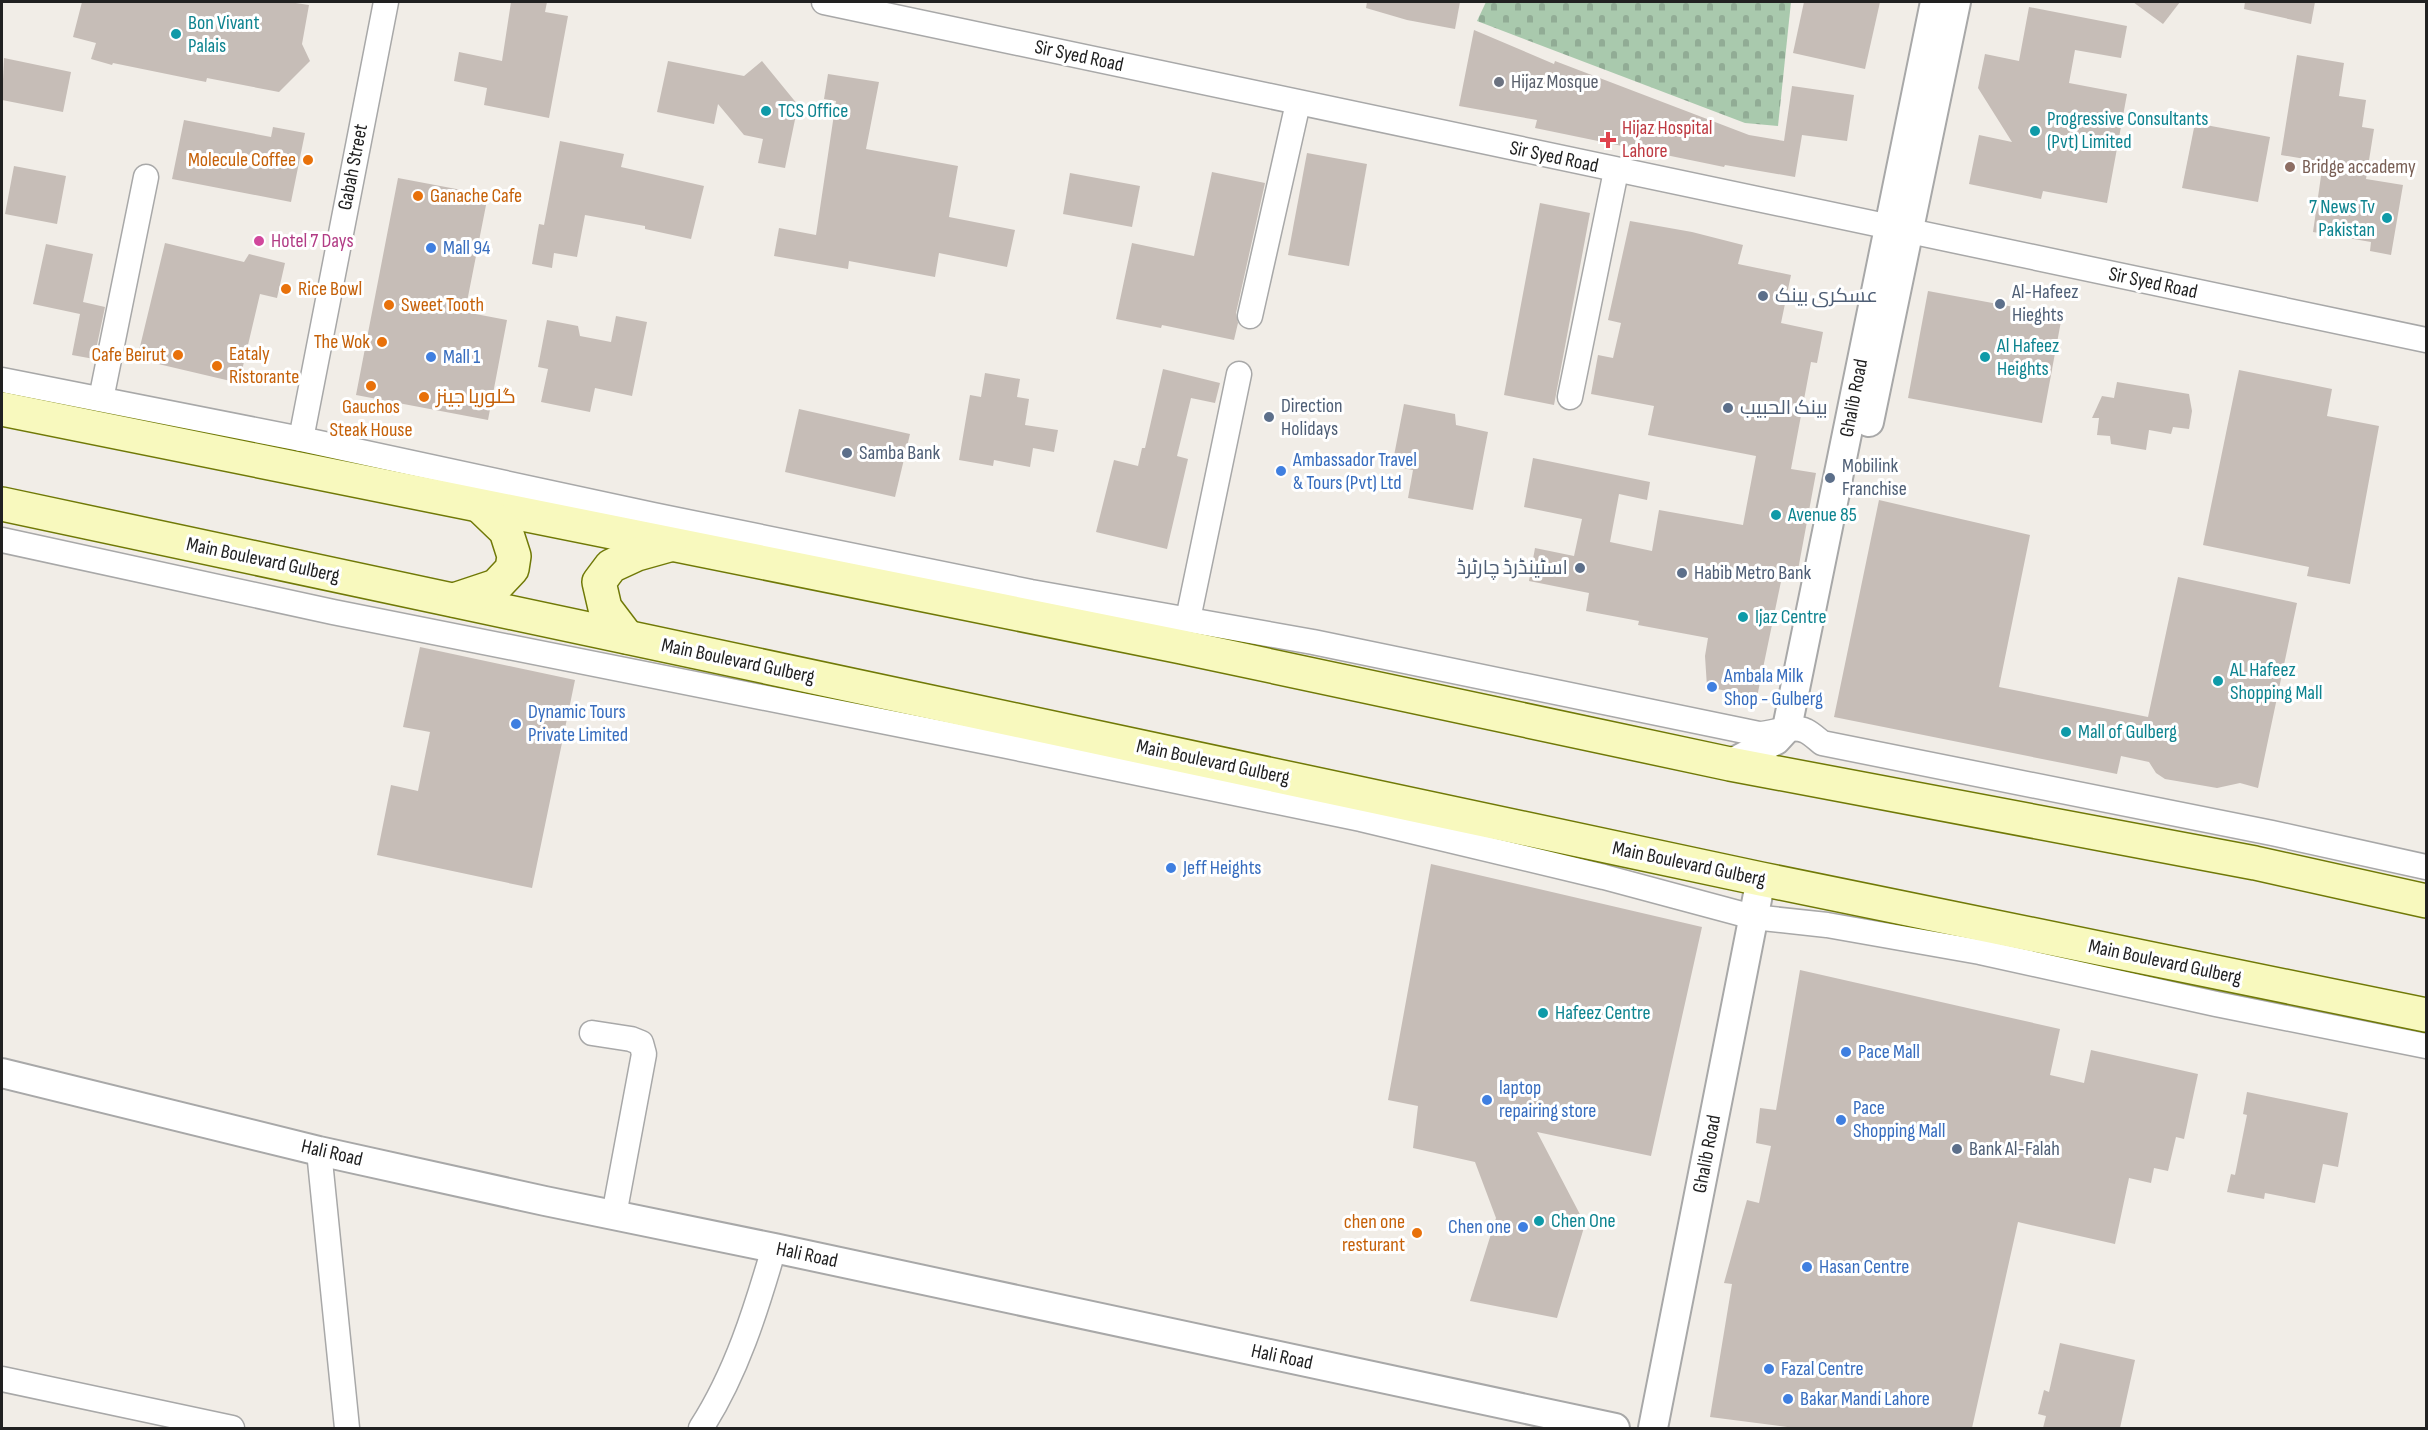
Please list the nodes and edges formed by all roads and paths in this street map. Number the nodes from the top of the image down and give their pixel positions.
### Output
1 (386, 2) edge
2 (824, 2) edge
3 (1935, 2) edge
4 (1956, 2) edge
5 (1298, 103) junction
6 (1616, 171) junction
7 (146, 177) dead end
8 (1898, 230) junction
9 (1250, 316) dead end
10 (2427, 340) edge
11 (1239, 374) dead end
12 (2, 380) edge
13 (1570, 397) dead end
14 (101, 399) junction
15 (2, 409) edge
16 (301, 439) junction
17 (2, 504) edge
18 (481, 507) junction
19 (2, 540) edge
20 (671, 545) junction
21 (453, 600) junction
22 (1188, 619) junction
23 (627, 638) junction
24 (1796, 730) junction
25 (1730, 764) junction
26 (2427, 867) edge
27 (1761, 879) junction
28 (2427, 901) edge
29 (1753, 917) junction
30 (2427, 1015) edge
31 (592, 1034) dead end
32 (2427, 1046) edge
33 (2, 1073) edge
34 (319, 1151) junction
35 (614, 1215) junction
36 (774, 1248) junction
37 (2, 1379) edge
38 (232, 1428) edge
39 (347, 1428) edge
40 (701, 1428) edge
41 (1615, 1428) edge
42 (1653, 1428) edge

1 - 16 street, Gabah Street
2 - 5 street, Sir Syed Road
3 - 8 street, Ghalib Road
4 - 8 street, Ghalib Road
5 - 6 street, Sir Syed Road
5 - 9 street
6 - 8 street, Sir Syed Road
6 - 13 street
7 - 14 street
8 - 10 street, Sir Syed Road
8 - 24 street, Ghalib Road
11 - 22 street
12 - 14 street
14 - 16 street
15 - 18 main road
16 - 22 street
17 - 21 main road, Main Boulevard Gulberg
18 - 20 main road
18 - 21 main road
19 - 29 street
20 - 23 main road
20 - 25 main road
21 - 23 main road, Main Boulevard Gulberg
22 - 24 street
23 - 27 main road, Main Boulevard Gulberg
24 - 25 street
24 - 26 street
25 - 28 main road
27 - 29 street, Ghalib Road
27 - 30 main road, Main Boulevard Gulberg
29 - 32 street
29 - 42 street, Ghalib Road
31 - 35 street
33 - 34 street, Hali Road
34 - 35 street, Hali Road
34 - 39 street
35 - 36 street, Hali Road
36 - 40 street
36 - 41 street, Hali Road
37 - 38 street

